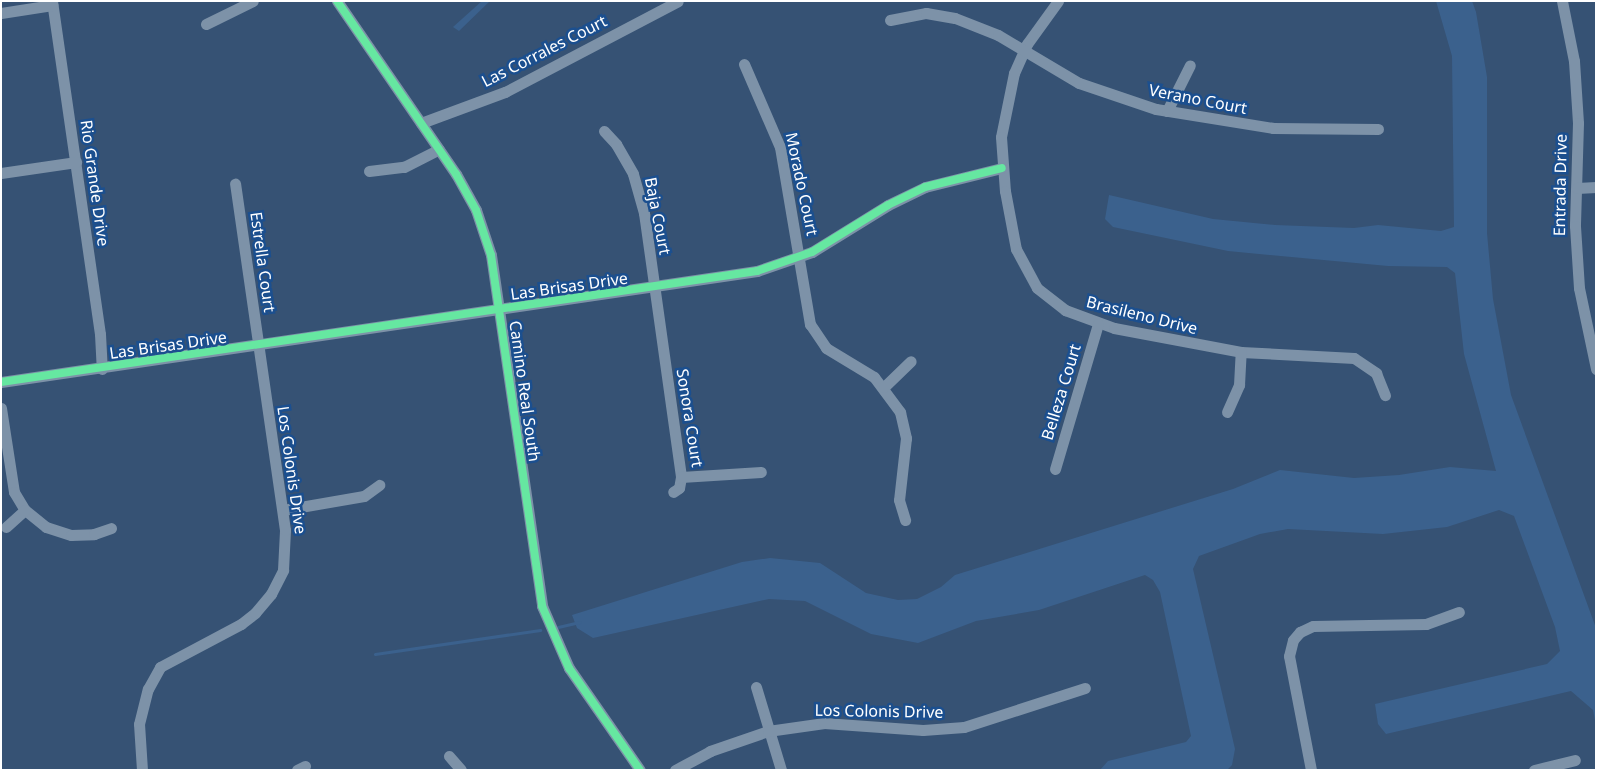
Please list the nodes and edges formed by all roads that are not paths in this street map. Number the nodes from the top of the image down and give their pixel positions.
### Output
1 (253, 1) edge
2 (337, 1) edge
3 (678, 1) edge
4 (1058, 1) edge
5 (1562, 1) edge
6 (52, 3) edge
7 (1, 13) edge
8 (890, 20) dead end
9 (206, 24) dead end
10 (1024, 51) junction
11 (744, 64) dead end
12 (1190, 65) dead end
13 (1167, 111) junction
14 (421, 123) junction
15 (1378, 129) dead end
16 (604, 131) dead end
17 (439, 149) junction
18 (76, 162) junction
19 (1002, 168) junction
20 (369, 171) dead end
21 (1, 173) edge
22 (235, 184) dead end
23 (1596, 187) edge
24 (1577, 188) junction
25 (800, 257) junction
26 (654, 287) junction
27 (500, 310) junction
28 (1098, 324) junction
29 (258, 346) junction
30 (1241, 352) junction
31 (911, 362) dead end
32 (102, 369) junction
33 (1596, 369) edge
34 (1, 382) edge
35 (884, 386) junction
36 (1385, 395) dead end
37 (1, 408) edge
38 (1227, 412) dead end
39 (1054, 469) dead end
40 (761, 472) dead end
41 (681, 477) junction
42 (380, 485) dead end
43 (673, 492) dead end
44 (24, 510) junction
45 (282, 510) junction
46 (905, 520) dead end
47 (6, 527) dead end
48 (111, 528) dead end
49 (1459, 612) dead end
50 (756, 687) dead end
51 (1084, 688) dead end
52 (768, 731) junction
53 (449, 756) dead end
54 (1575, 760) dead end
55 (142, 770) edge
56 (461, 770) edge
57 (640, 770) edge
58 (675, 770) edge
59 (781, 770) edge
60 (1311, 770) edge
61 (1534, 770) edge

1 - 9 street
2 - 14 street, Camino Real South
3 - 14 street, Las Corrales Court
4 - 10 street, Brasileno Drive
5 - 24 street, Entrada Drive
6 - 7 street
6 - 18 street, Rio Grande Drive
8 - 10 street, Verano Court
10 - 13 street, Verano Court
10 - 19 street, Brasileno Drive
11 - 25 street, Morado Court
12 - 13 street
13 - 15 street, Verano Court
14 - 17 street, Camino Real South
16 - 26 street, Baja Court
17 - 20 street
17 - 27 street, Camino Real South
18 - 21 street
18 - 32 street, Rio Grande Drive
19 - 25 street, Las Brisas Drive
19 - 28 street, Brasileno Drive
22 - 29 street, Estrella Court
23 - 24 street
24 - 33 street, Entrada Drive
25 - 26 street, Las Brisas Drive
25 - 35 street, Morado Court
26 - 27 street, Las Brisas Drive
26 - 41 street, Sonora Court
27 - 29 street, Las Brisas Drive
27 - 57 street, Camino Real South
28 - 30 street, Brasileno Drive
28 - 39 street, Belleza Court
29 - 32 street, Las Brisas Drive
29 - 45 street, Los Colonis Drive
30 - 36 street, Brasileno Drive
30 - 38 street
31 - 35 street
32 - 34 street, Las Brisas Drive
35 - 46 street
37 - 44 street
40 - 41 street, Sonora Court
41 - 43 street
42 - 45 street
44 - 47 street
44 - 48 street
45 - 55 street, Los Colonis Drive
49 - 60 street
50 - 52 street
51 - 52 street, Los Colonis Drive
52 - 58 street, Los Colonis Drive
52 - 59 street
53 - 56 street
54 - 61 street

